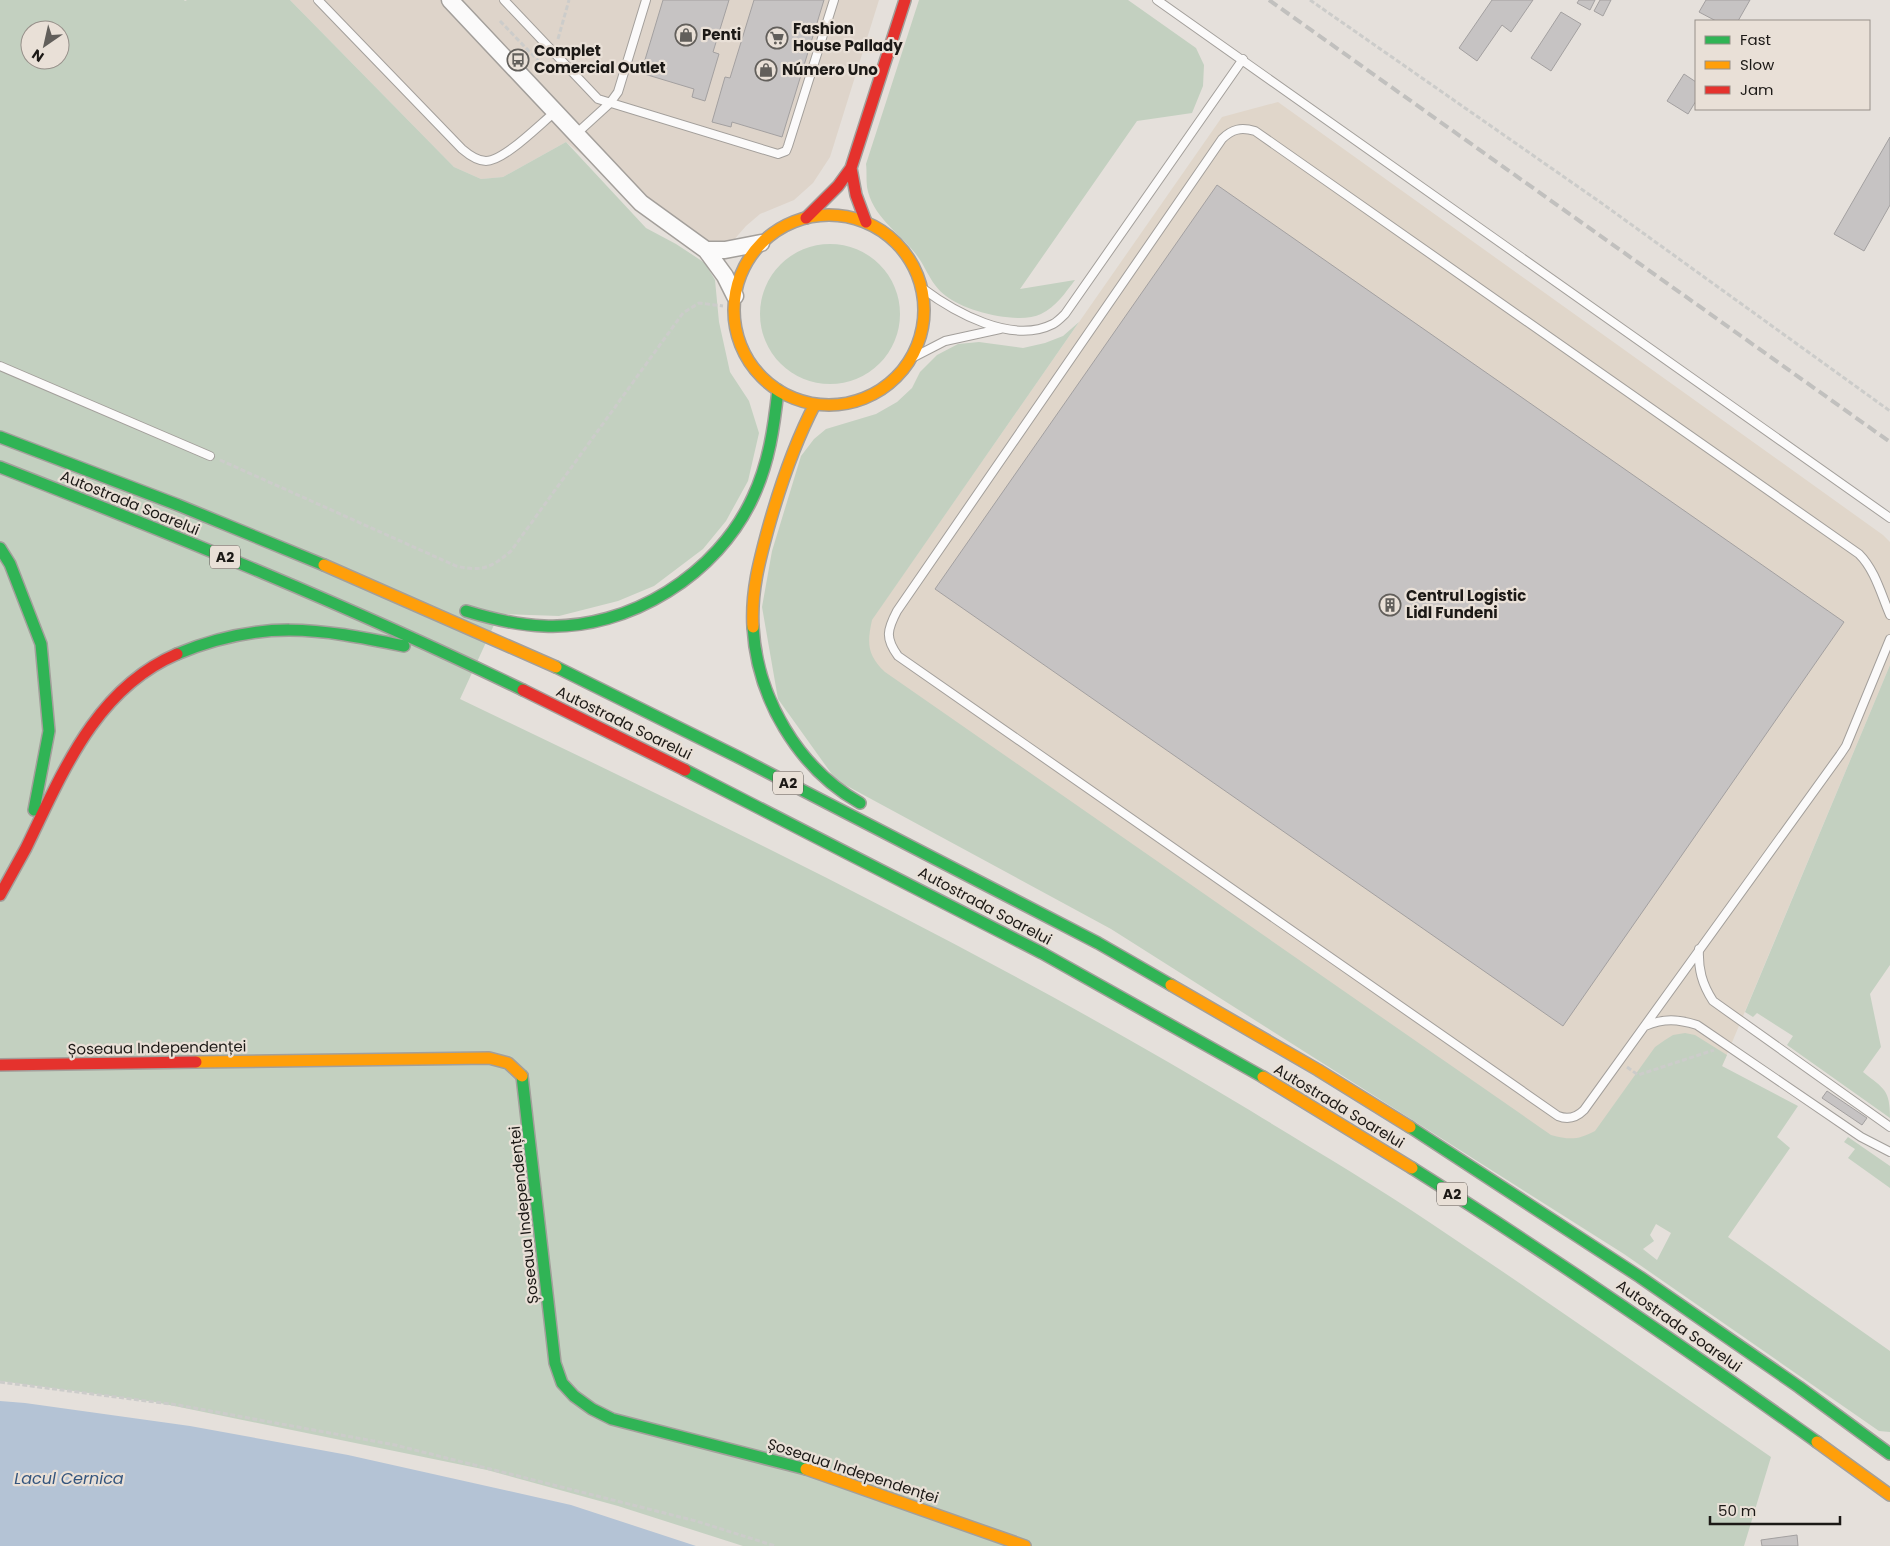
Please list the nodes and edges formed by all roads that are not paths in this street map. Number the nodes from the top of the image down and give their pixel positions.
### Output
1 (318, 0) edge
2 (450, 0) edge
3 (504, 0) edge
4 (646, 0) edge
5 (834, 0) edge
6 (905, 0) edge
7 (1157, 0) edge
8 (1243, 59) junction
9 (610, 103) junction
10 (555, 112) junction
11 (576, 134) junction
12 (851, 168) junction
13 (806, 218) junction
14 (866, 222) junction
15 (761, 243) junction
16 (706, 250) junction
17 (922, 288) junction
18 (734, 301) junction
19 (1002, 328) junction
20 (912, 358) junction
21 (0, 366) edge
22 (778, 390) junction
23 (815, 404) junction
24 (0, 437) edge
25 (210, 456) road end
26 (0, 467) edge
27 (1890, 518) edge
28 (0, 548) edge
29 (334, 569) junction
30 (416, 593) dead end
31 (452, 606) dead end
32 (1890, 615) edge
33 (1890, 639) edge
34 (447, 654) junction
35 (868, 808) dead end
36 (26, 848) junction
37 (990, 874) dead end
38 (0, 895) edge
39 (1015, 899) junction
40 (1700, 948) junction
41 (1643, 1027) junction
42 (0, 1065) edge
43 (1890, 1127) edge
44 (1890, 1152) edge
45 (1890, 1454) edge
46 (1890, 1494) edge
47 (1025, 1546) edge

1 - 10 lane
2 - 10 street
3 - 9 lane
4 - 9 lane
5 - 9 lane
6 - 12 main road
7 - 8 lane
8 - 19 lane
8 - 27 lane
9 - 11 lane
10 - 11 street
11 - 16 street
12 - 13 main road
12 - 14 main road
13 - 14 main road
13 - 15 main road
14 - 17 main road
15 - 16 street
15 - 18 main road
16 - 18 street
17 - 19 lane
17 - 20 main road
18 - 22 main road
19 - 20 lane
20 - 23 main road
21 - 25 lane
22 - 23 main road
22 - 31 main road
23 - 35 main road
24 - 29 main road, Autostrada Soarelui / A2
26 - 34 main road, Autostrada Soarelui / A2
28 - 36 main road
29 - 30 main road
29 - 39 main road, Autostrada Soarelui / A2
32 - 41 lane
33 - 40 lane
34 - 36 main road
34 - 46 main road, Autostrada Soarelui / A2
36 - 38 main road
37 - 39 main road
39 - 45 main road, Autostrada Soarelui / A2
40 - 41 lane
40 - 43 lane
41 - 44 lane
42 - 47 main road, Șoseaua Independenței

